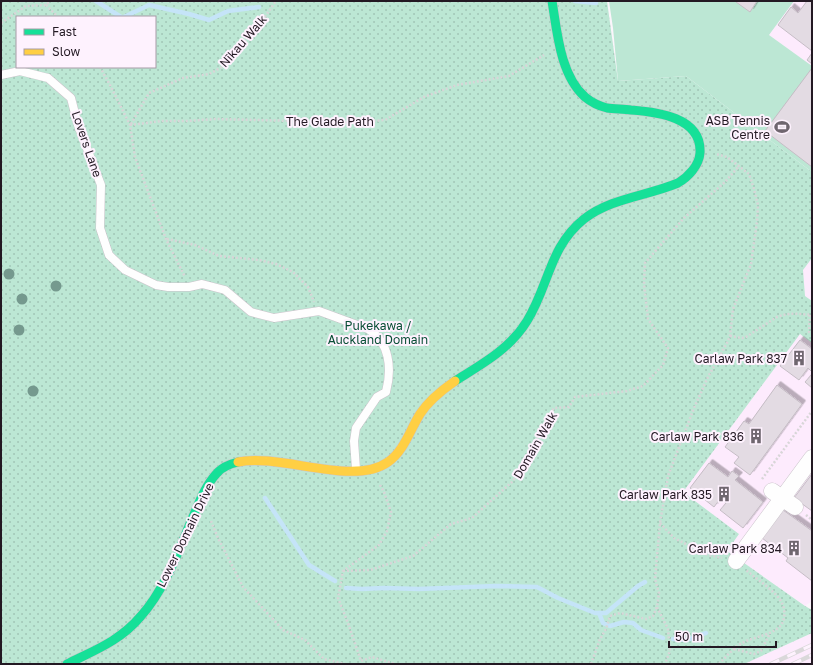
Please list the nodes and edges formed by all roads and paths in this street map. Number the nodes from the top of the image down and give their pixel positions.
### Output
1 (50, 1) edge
2 (276, 1) edge
3 (552, 1) edge
4 (46, 5) junction
5 (57, 16) edge
6 (1, 23) edge
7 (560, 46) junction
8 (101, 68) edge
9 (1, 75) edge
10 (130, 125) junction
11 (700, 151) junction
12 (739, 166) junction
13 (166, 239) junction
14 (189, 287) junction
15 (318, 311) junction
16 (811, 315) edge
17 (812, 334) edge
18 (730, 336) junction
19 (812, 411) edge
20 (812, 458) edge
21 (356, 471) junction
22 (377, 480) dead end
23 (783, 499) junction
24 (211, 516) dead end
25 (660, 523) junction
26 (740, 565) junction
27 (343, 571) junction
28 (657, 607) junction
29 (770, 633) junction
30 (733, 649) junction
31 (361, 660) junction
32 (67, 664) edge
33 (345, 664) edge
34 (358, 664) edge
35 (395, 664) edge
36 (591, 664) edge
37 (665, 664) edge
38 (719, 664) edge

1 - 4 path
2 - 10 path, Nīkau Walk
3 - 7 street
4 - 5 path
4 - 6 path
7 - 10 path, The Glade Path
7 - 11 street
8 - 10 path
9 - 14 lane, Lovers Lane
10 - 13 path
11 - 12 path
11 - 21 street, Lower Domain Drive
12 - 18 path
12 - 27 path, Domain Walk
13 - 14 path
13 - 15 path
14 - 15 lane, Lovers Lane
15 - 21 lane, Lovers Lane
16 - 17 path
16 - 18 path
18 - 25 path
19 - 23 path
20 - 23 street
21 - 32 street, Lower Domain Drive
22 - 27 path
23 - 26 street
24 - 33 path
25 - 26 path
25 - 28 path
26 - 29 path
27 - 31 path
28 - 36 path
28 - 37 path
29 - 30 path
29 - 30 path
30 - 38 path
31 - 34 path
31 - 35 path

